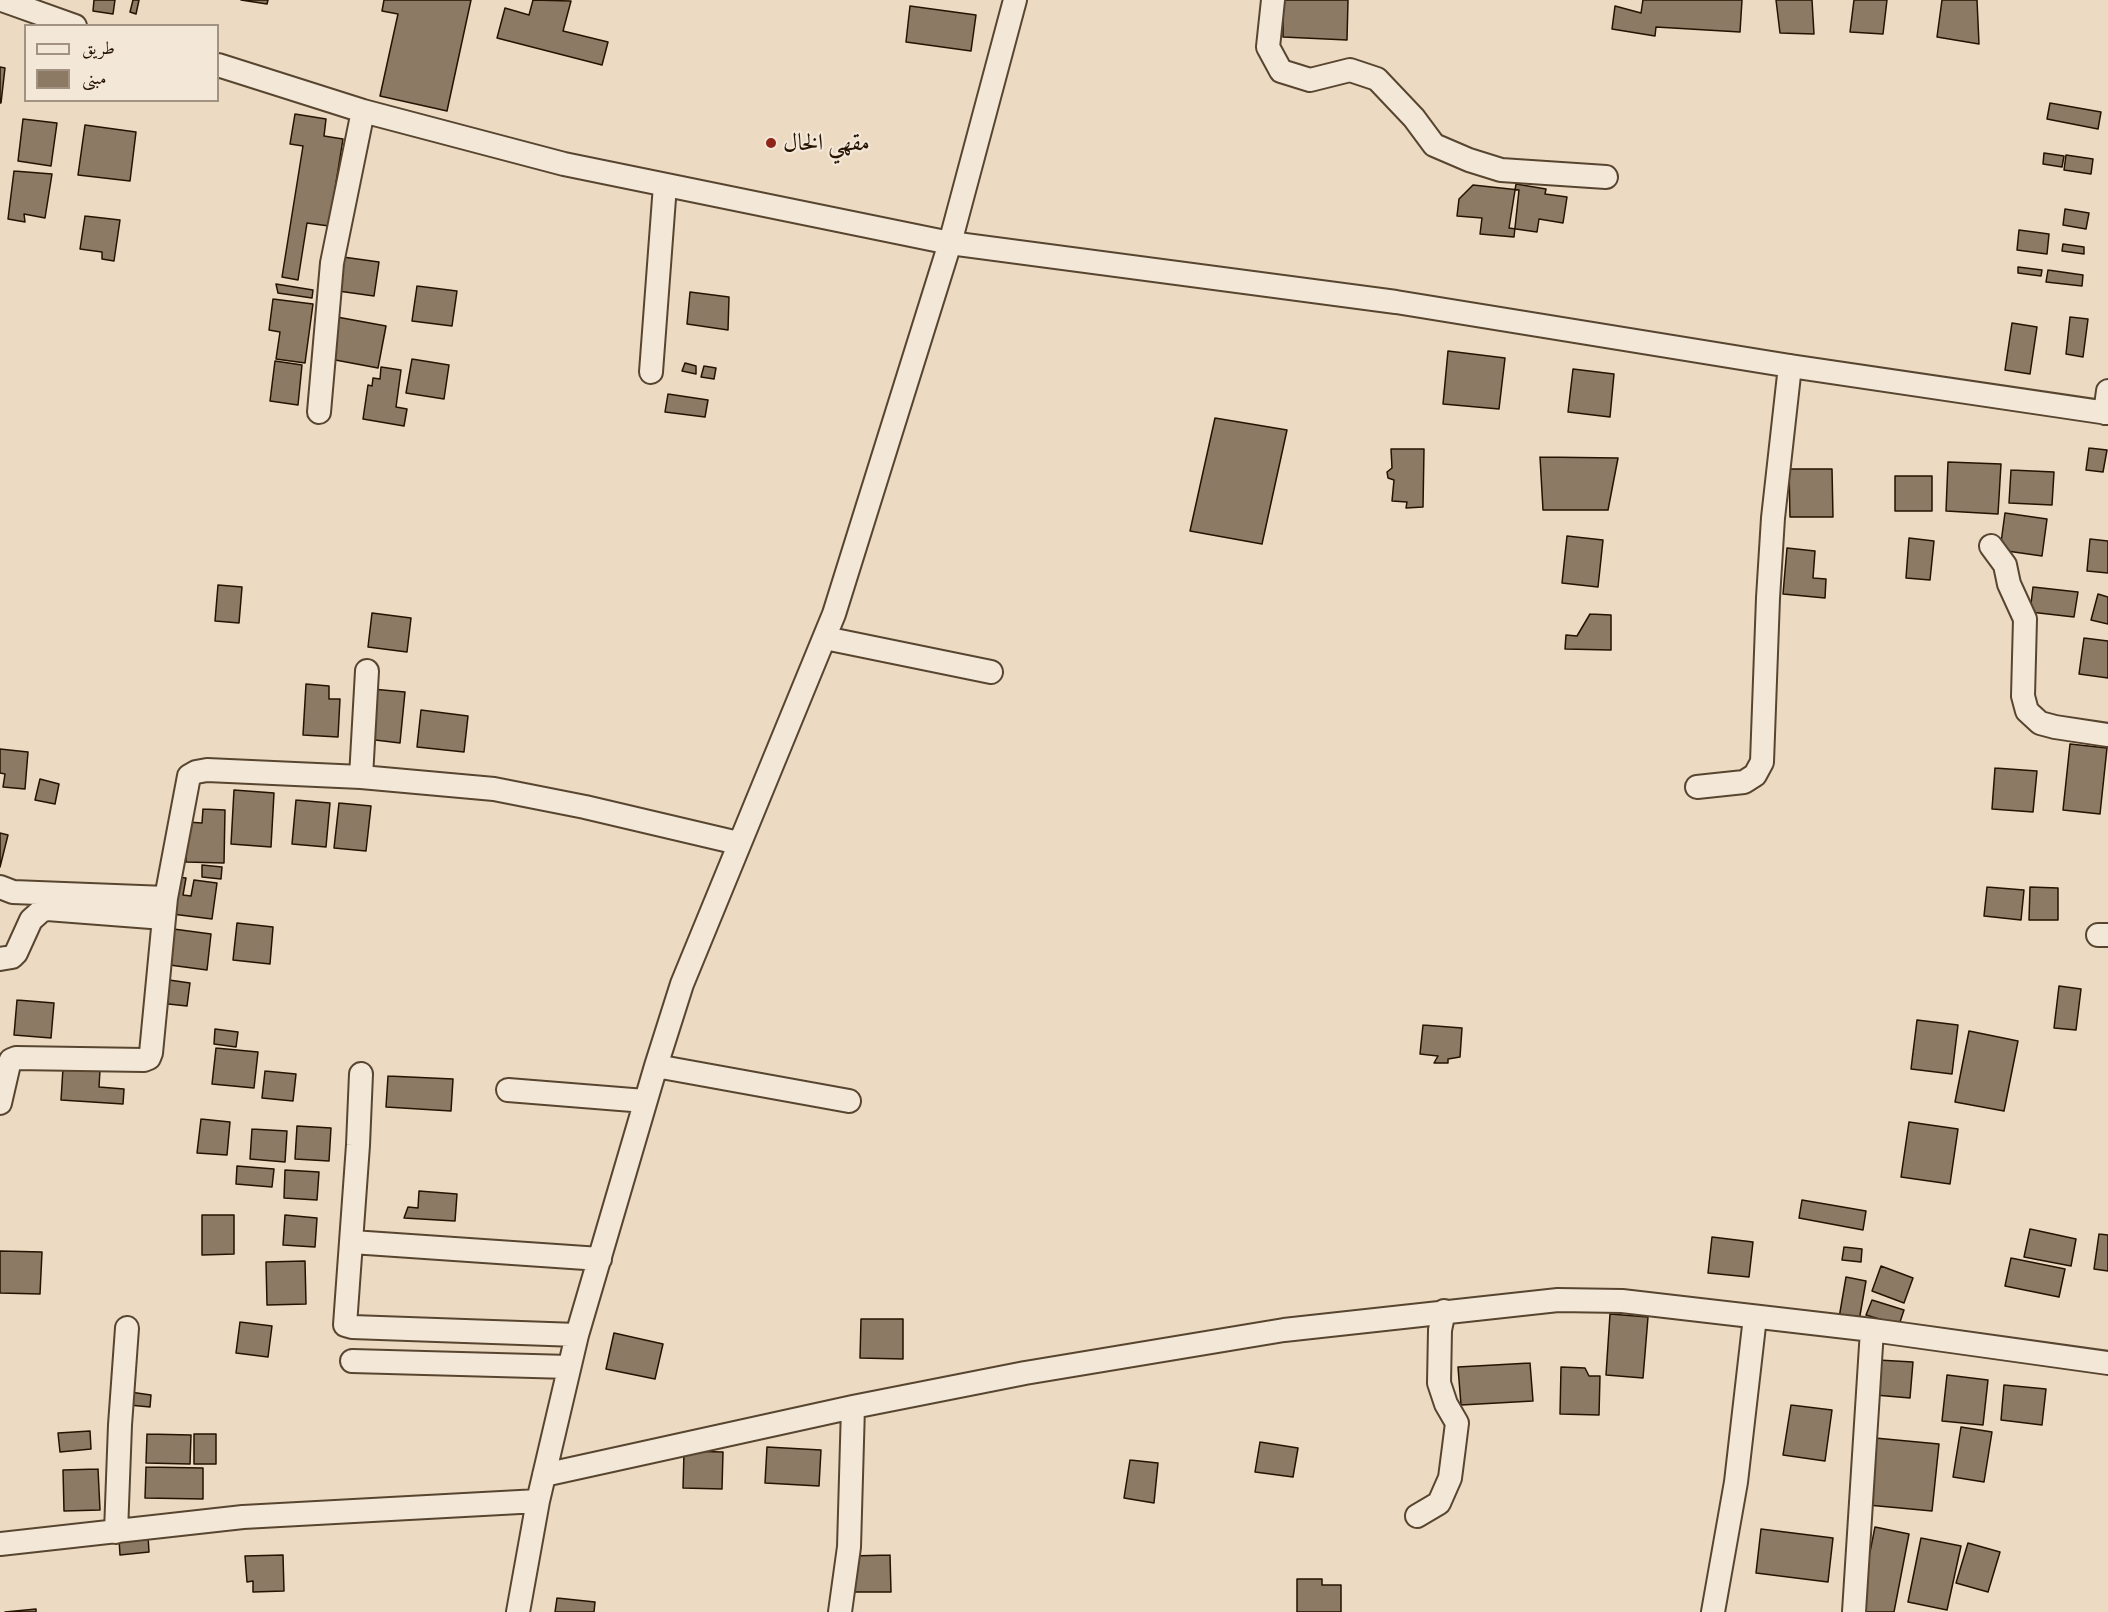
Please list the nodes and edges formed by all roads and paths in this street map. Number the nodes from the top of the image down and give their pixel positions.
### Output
1 (2, 0) edge
2 (1015, 0) edge
3 (1273, 0) edge
4 (69, 24) edge
5 (219, 65) edge
6 (363, 111) junction
7 (1606, 177) dead end
8 (665, 185) junction
9 (950, 243) junction
10 (1790, 366) junction
11 (651, 372) dead end
12 (2107, 406) edge
13 (319, 412) dead end
14 (1991, 546) dead end
15 (825, 638) junction
16 (367, 670) dead end
17 (991, 672) dead end
18 (2108, 735) edge
19 (361, 777) junction
20 (1697, 787) dead end
21 (738, 843) junction
22 (0, 887) edge
23 (165, 908) junction
24 (0, 959) edge
25 (656, 1066) junction
26 (361, 1074) dead end
27 (508, 1090) dead end
28 (645, 1101) junction
29 (849, 1101) dead end
30 (0, 1103) edge
31 (352, 1242) junction
32 (600, 1259) junction
33 (1444, 1311) junction
34 (1755, 1317) junction
35 (127, 1328) dead end
36 (1872, 1330) junction
37 (577, 1335) junction
38 (352, 1361) dead end
39 (2108, 1363) edge
40 (570, 1367) junction
41 (853, 1407) junction
42 (544, 1475) junction
43 (538, 1501) junction
44 (1417, 1516) dead end
45 (116, 1532) junction
46 (0, 1544) edge
47 (518, 1612) edge
48 (840, 1612) edge
49 (1713, 1612) edge
50 (1854, 1612) edge

1 - 4 street
2 - 9 street
3 - 7 street
5 - 6 street
6 - 8 street
6 - 13 street
8 - 9 street
8 - 11 street
9 - 10 street
9 - 15 street
10 - 12 street
10 - 20 street
14 - 18 street
15 - 17 street
15 - 21 street
16 - 19 street
19 - 21 street
19 - 23 street
21 - 25 street
22 - 23 street
23 - 24 street
23 - 30 street
25 - 28 street
25 - 29 street
26 - 31 street
27 - 28 street
28 - 32 street
31 - 32 street
31 - 37 street
32 - 37 street
33 - 34 street
33 - 41 street
33 - 44 street
34 - 36 street
34 - 49 street
35 - 45 street
36 - 39 street
36 - 50 street
37 - 40 street
38 - 40 street
40 - 42 street
41 - 42 street
41 - 48 street
42 - 43 street
43 - 45 street
43 - 47 street
45 - 46 street

